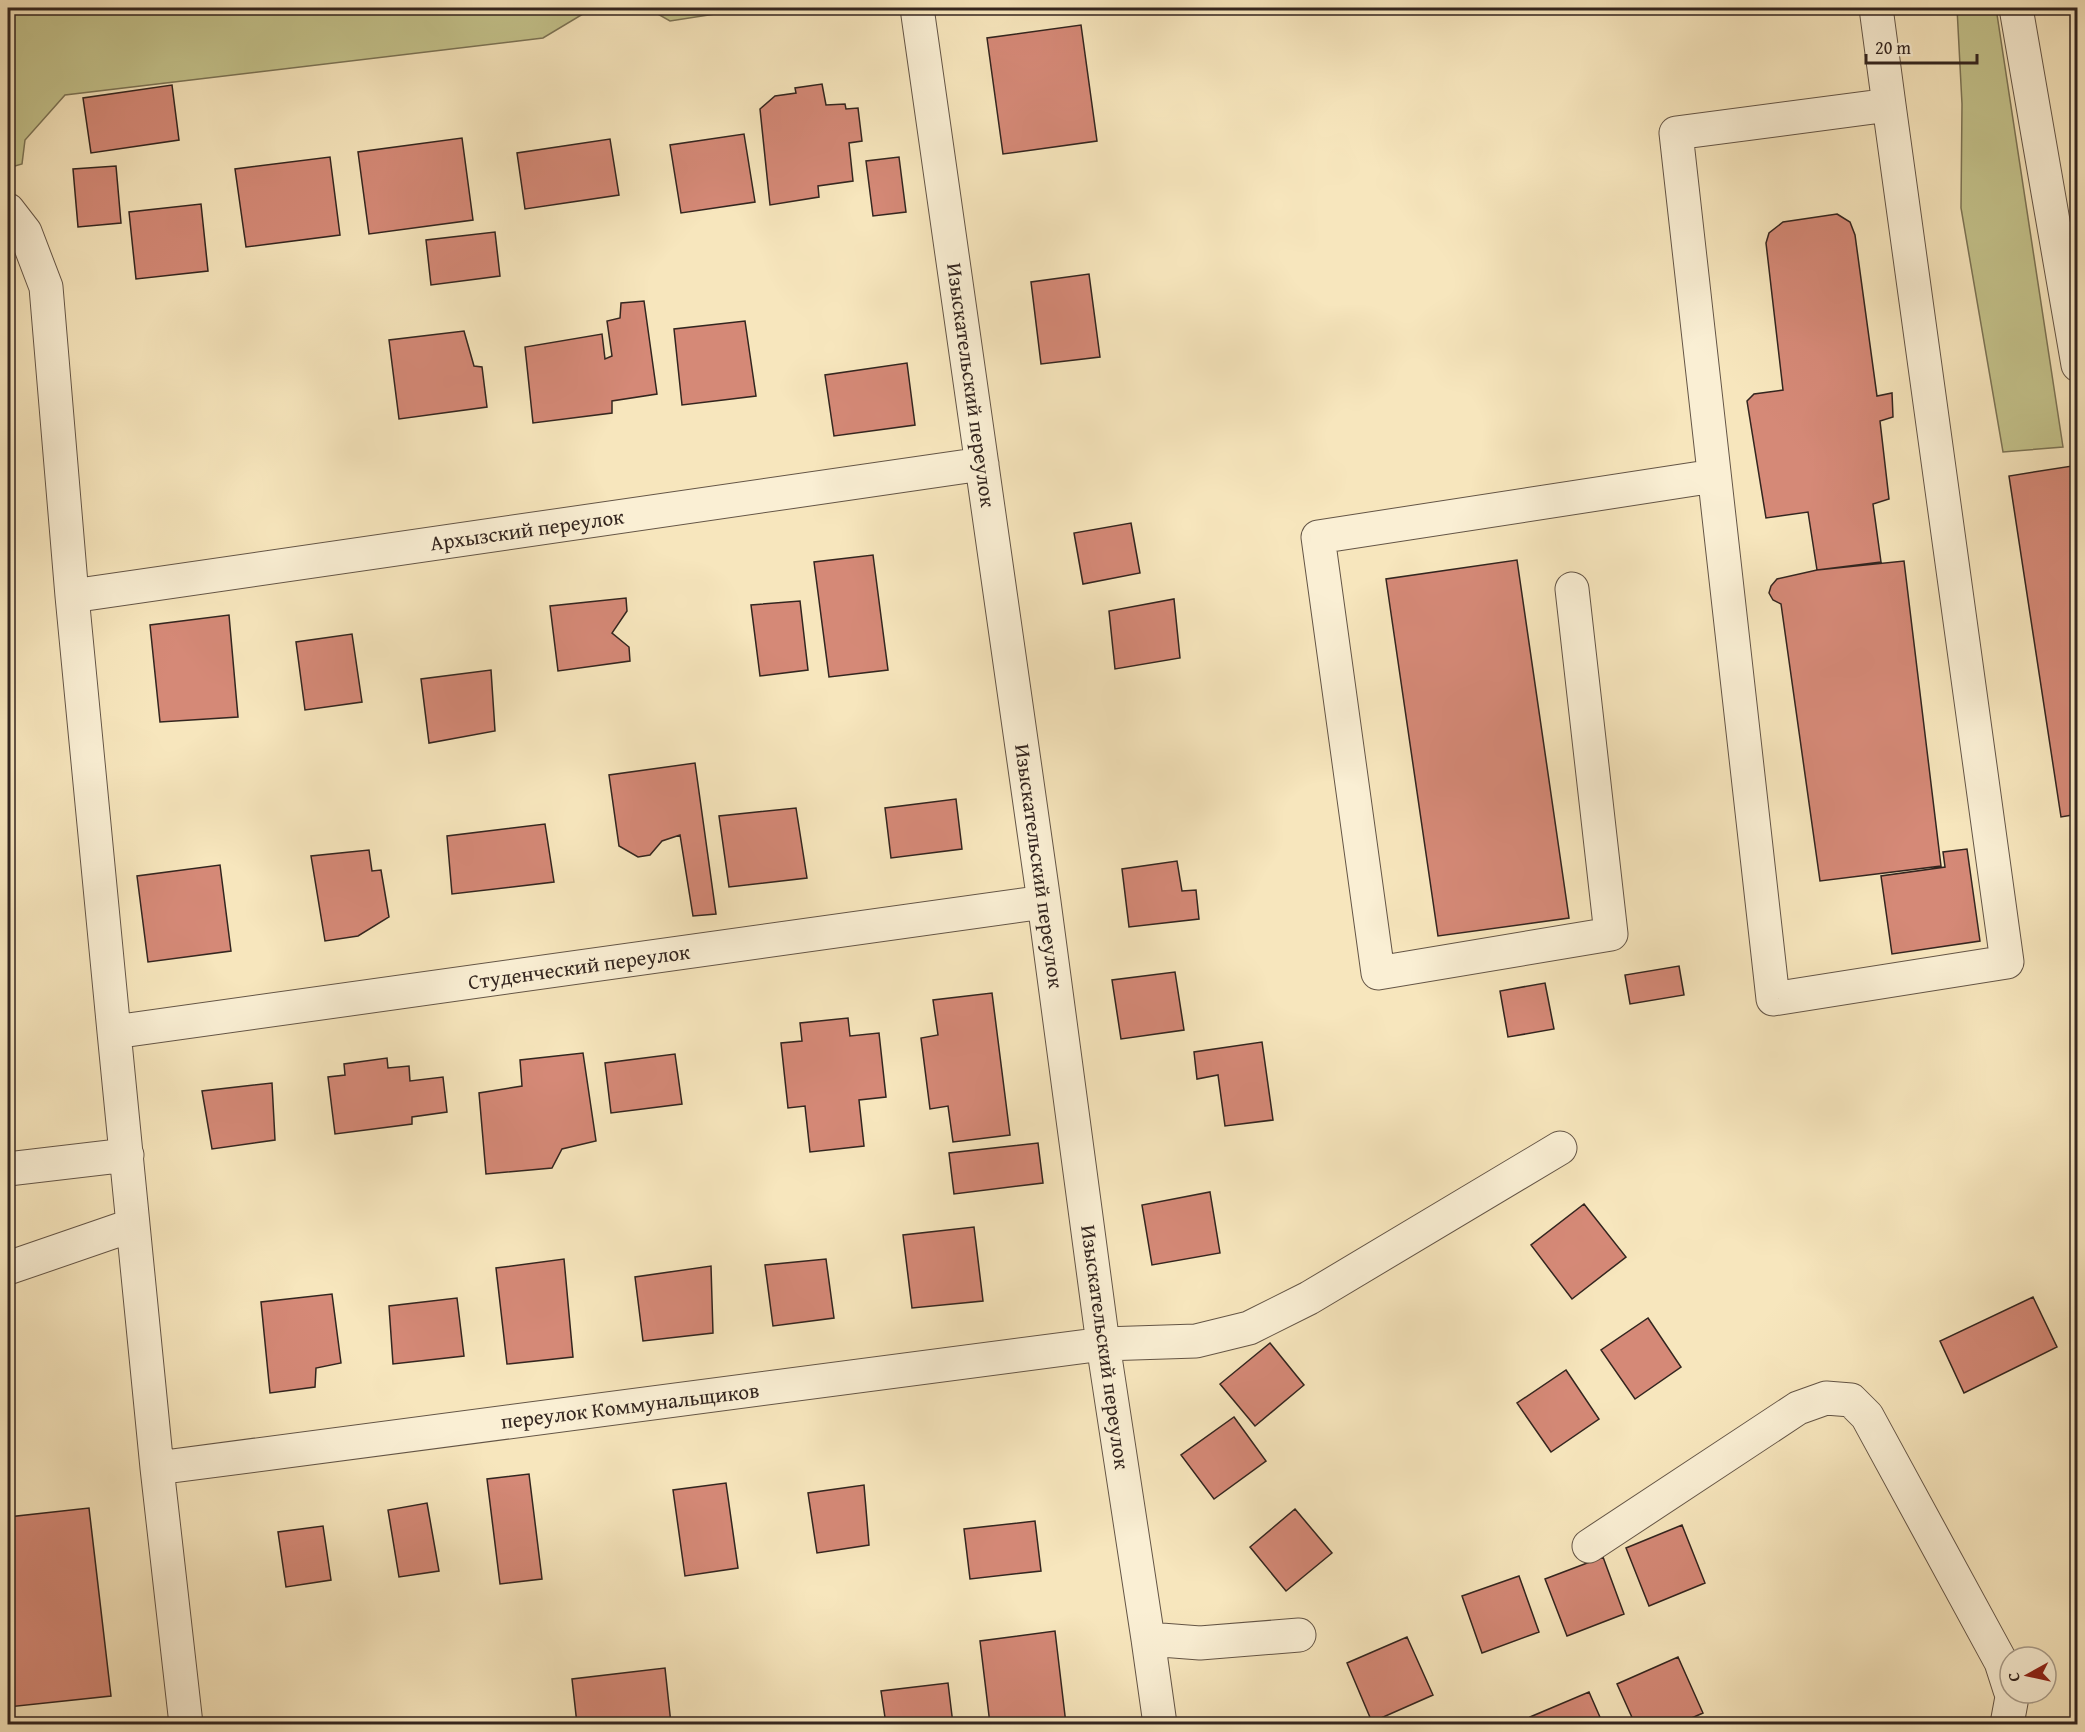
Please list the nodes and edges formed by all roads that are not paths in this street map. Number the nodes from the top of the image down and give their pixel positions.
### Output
1 (917, 8) edge
2 (1876, 8) edge
3 (2016, 8) edge
4 (1889, 105) junction
5 (8, 210) edge
6 (2078, 365) edge
7 (982, 464) junction
8 (1714, 476) junction
9 (1572, 589) dead end
10 (72, 596) junction
11 (1044, 902) junction
12 (114, 1032) junction
13 (1560, 1148) dead end
14 (127, 1155) junction
15 (8, 1169) edge
16 (133, 1225) junction
17 (8, 1268) edge
18 (1103, 1344) junction
19 (158, 1468) junction
20 (1589, 1546) dead end
21 (1299, 1635) dead end
22 (1148, 1639) junction
23 (1998, 1657) edge
24 (2011, 1705) edge
25 (186, 1725) edge
26 (1160, 1725) edge
27 (2007, 1725) edge

1 - 7 street, Изыскательский переулок
2 - 4 street
3 - 6 street
4 - 8 street
4 - 8 street
5 - 10 street
7 - 10 street, Архызский переулок
7 - 11 street, Изыскательский переулок
8 - 9 street
10 - 12 street
11 - 12 street, Студенческий переулок
11 - 18 street, Изыскательский переулок
12 - 14 street
13 - 18 street, переулок Коммунальщиков
14 - 15 street
14 - 16 street
16 - 17 street
16 - 19 street
18 - 19 street, переулок Коммунальщиков
18 - 22 street, Изыскательский переулок
19 - 25 street
20 - 23 street
21 - 22 street
22 - 26 street, Изыскательский переулок
24 - 27 street

